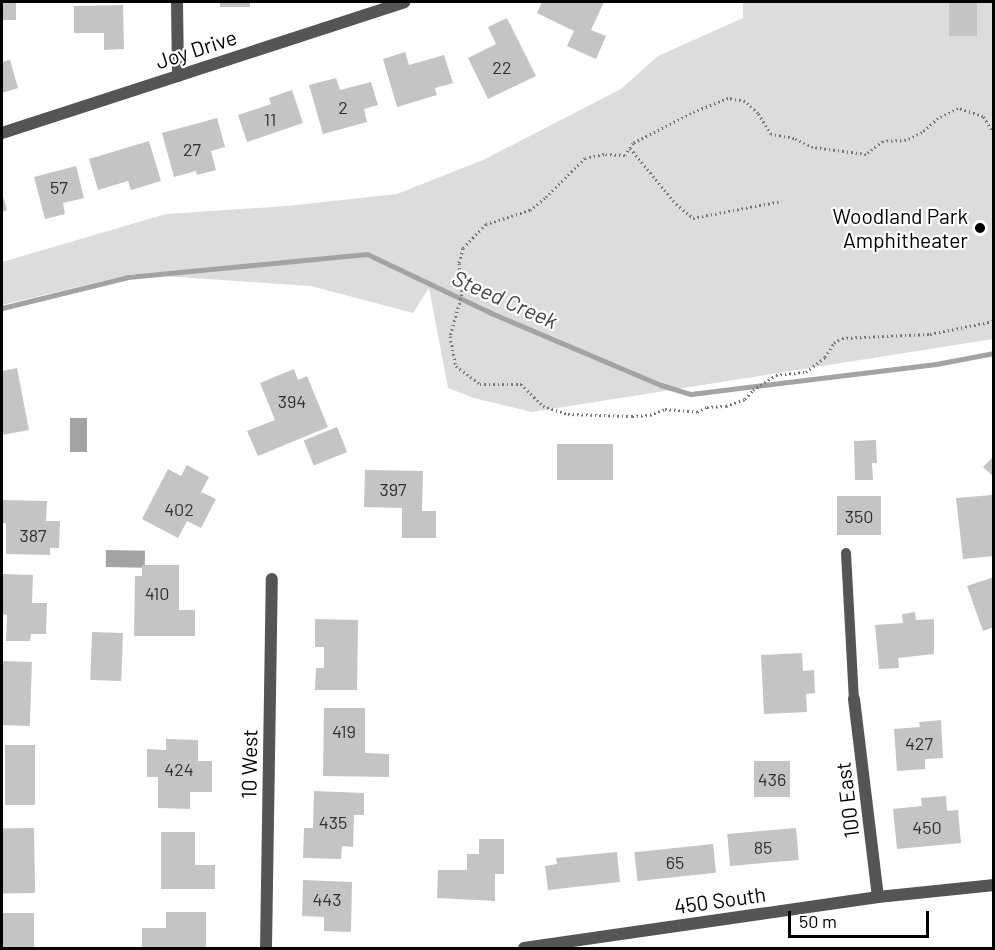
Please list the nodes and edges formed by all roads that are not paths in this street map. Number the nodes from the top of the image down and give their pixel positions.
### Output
1 (177, 2) edge
2 (404, 2) edge
3 (178, 76) junction
4 (2, 134) edge
5 (846, 553) dead end
6 (272, 579) dead end
7 (854, 699) joint
8 (993, 885) edge
9 (878, 897) junction
10 (266, 948) edge
11 (524, 948) edge

1 - 3 street
2 - 3 street, Joy Drive
3 - 4 street, Joy Drive
5 - 7 lane
6 - 10 street, 10 West
7 - 9 street, 100 East
8 - 9 street, 450 South
9 - 11 street, 450 South

